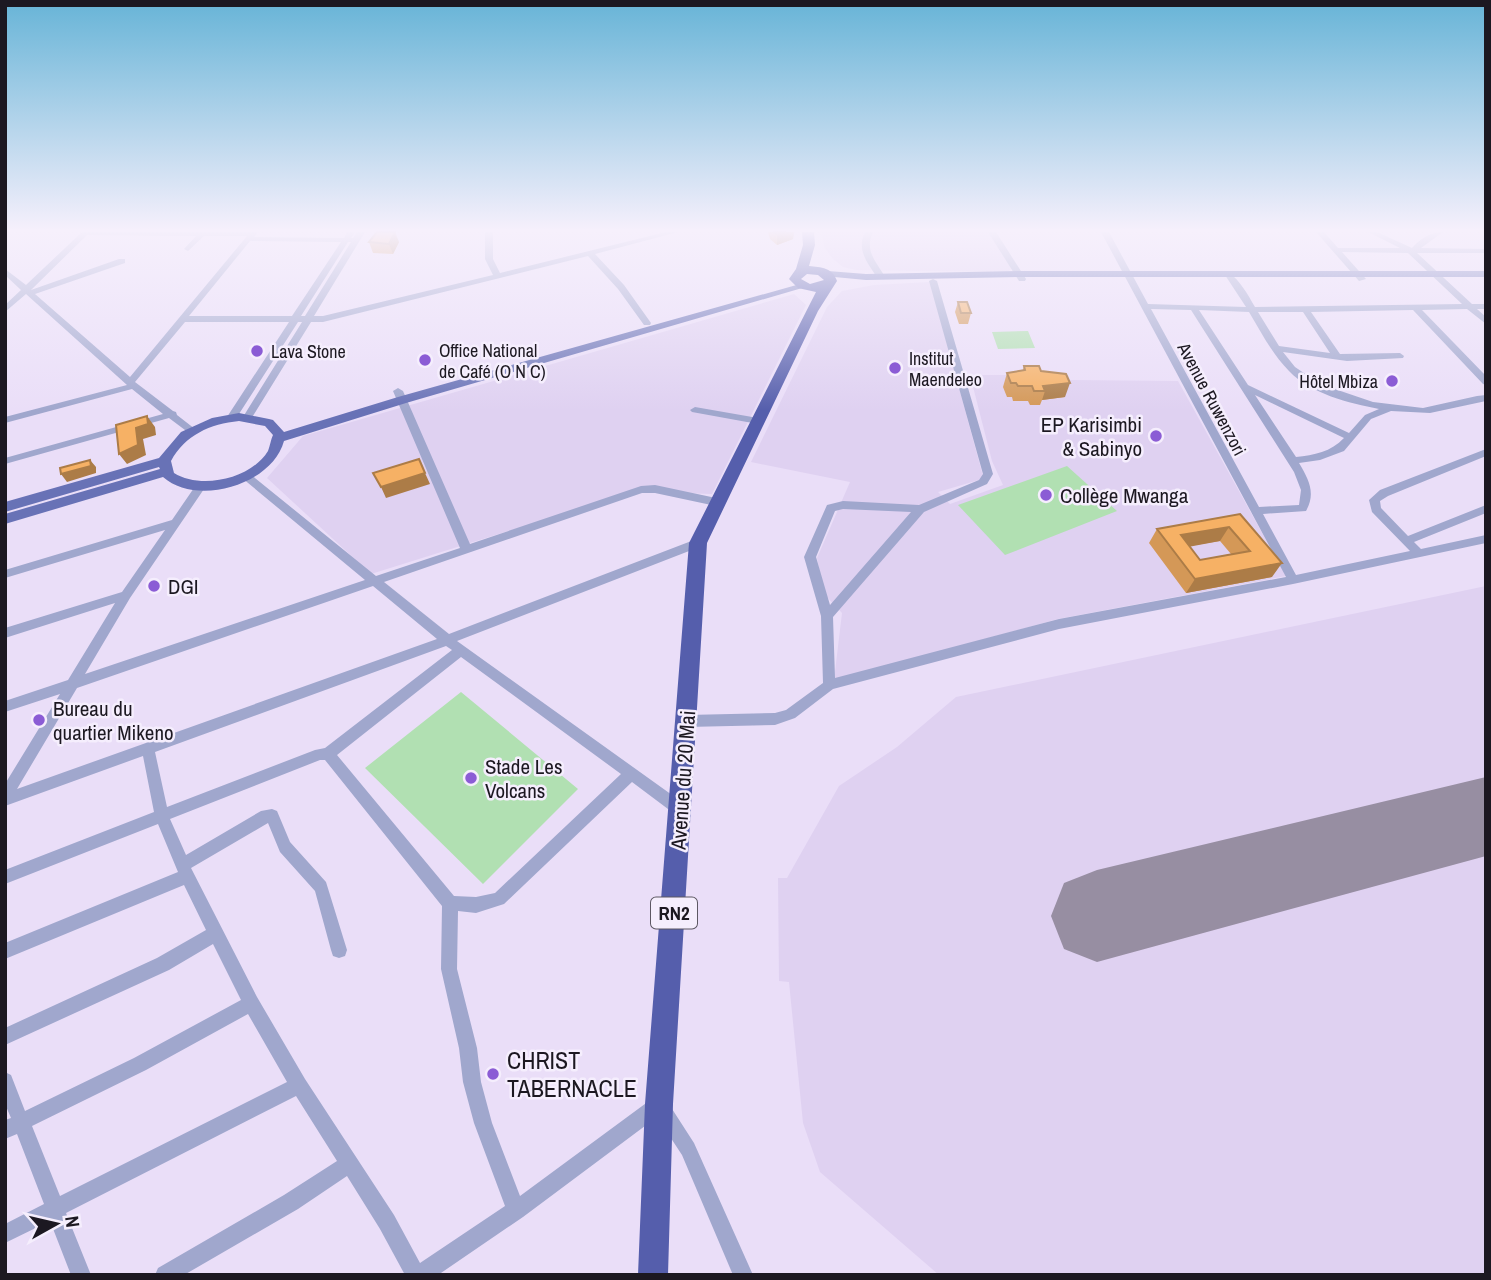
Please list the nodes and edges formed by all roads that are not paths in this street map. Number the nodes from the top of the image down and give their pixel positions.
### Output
1 (27, 292) edge
2 (29, 292) edge
3 (207, 292) edge
4 (314, 292) edge
5 (323, 292) edge
6 (437, 292) edge
7 (625, 292) edge
8 (758, 292) edge
9 (761, 292) edge
10 (805, 292) edge
11 (821, 292) edge
12 (936, 292) edge
13 (1136, 292) edge
14 (1240, 292) edge
15 (1454, 292) edge
16 (1144, 306) junction
17 (1469, 306) junction
18 (1486, 306) edge
19 (1193, 307) junction
20 (1415, 307) junction
21 (1251, 309) junction
22 (5, 310) edge
23 (1306, 310) junction
24 (811, 311) junction
25 (185, 320) junction
26 (293, 321) junction
27 (307, 321) junction
28 (1486, 322) edge
29 (647, 323) junction
30 (1278, 349) junction
31 (1400, 356) dead end
32 (1338, 357) junction
33 (1486, 382) edge
34 (132, 384) junction
35 (1245, 386) junction
36 (400, 396) junction
37 (1486, 398) edge
38 (1354, 400) junction
39 (1392, 407) junction
40 (695, 410) dead end
41 (173, 414) junction
42 (232, 417) junction
43 (248, 417) junction
44 (1368, 417) junction
45 (5, 420) edge
46 (758, 421) junction
47 (192, 431) junction
48 (278, 433) junction
49 (1350, 437) junction
50 (1486, 452) edge
51 (5, 461) edge
52 (1293, 461) junction
53 (165, 467) junction
54 (246, 476) junction
55 (200, 487) junction
56 (716, 502) junction
57 (5, 507) edge
58 (920, 509) junction
59 (1486, 509) edge
60 (1255, 511) junction
61 (5, 519) edge
62 (174, 523) junction
63 (1486, 539) edge
64 (1407, 541) junction
65 (698, 543) junction
66 (466, 549) junction
67 (1418, 553) junction
68 (5, 574) edge
69 (1293, 580) junction
70 (374, 581) junction
71 (126, 595) junction
72 (827, 616) junction
73 (5, 633) edge
74 (447, 640) junction
75 (461, 650) junction
76 (70, 684) junction
77 (829, 685) junction
78 (5, 707) edge
79 (687, 721) junction
80 (148, 749) junction
81 (328, 754) junction
82 (630, 775) junction
83 (5, 799) edge
84 (681, 810) junction
85 (162, 817) junction
86 (185, 871) junction
87 (5, 877) edge
88 (450, 903) junction
89 (216, 933) junction
90 (339, 950) dead end
91 (5, 951) edge
92 (251, 1003) junction
93 (5, 1037) edge
94 (5, 1081) edge
95 (299, 1085) junction
96 (659, 1104) junction
97 (14, 1126) edge
98 (348, 1164) junction
99 (54, 1209) junction
100 (516, 1210) junction
101 (5, 1234) edge
102 (81, 1275) edge
103 (165, 1275) edge
104 (418, 1275) edge
105 (653, 1275) edge
106 (743, 1275) edge

1 - 22 street
2 - 34 street
3 - 25 street
4 - 26 street
5 - 27 street
6 - 27 street
7 - 29 street
8 - 29 main road
9 - 36 main road
10 - 24 highway
11 - 24 highway, RN2
12 - 58 street
13 - 16 street, Avenue Ruwenzori
14 - 21 street
15 - 17 street
16 - 19 street
16 - 60 street, Avenue Ruwenzori
17 - 18 street
17 - 20 street
17 - 28 street
19 - 21 street
19 - 35 street
20 - 23 street
20 - 33 street
21 - 23 street
21 - 30 street
23 - 32 street
24 - 46 highway, Avenue du 20 Mai / RN2
25 - 26 street
25 - 34 street
26 - 27 street
26 - 42 street
27 - 43 street
29 - 36 main road
30 - 32 street
30 - 38 street
31 - 32 street
34 - 41 street
34 - 45 street
35 - 49 street
35 - 52 street
36 - 48 main road
36 - 66 street
37 - 39 street
38 - 39 street
38 - 44 street
39 - 44 street
40 - 46 street
41 - 47 street
41 - 51 street
42 - 43 main road
42 - 47 main road
43 - 48 main road
44 - 49 street
46 - 56 highway, Avenue du 20 Mai / RN2
47 - 53 main road
48 - 54 main road
49 - 52 street
50 - 64 street
52 - 60 street
53 - 55 main road
53 - 57 main road
53 - 61 main road
54 - 55 main road
54 - 70 street
55 - 62 street
56 - 65 highway, Avenue du 20 Mai / RN2
56 - 66 street
58 - 72 street
58 - 72 street
59 - 64 street
60 - 69 street, Avenue Ruwenzori
62 - 68 street
62 - 71 street
63 - 67 street
64 - 67 street
65 - 74 street
65 - 79 highway, Avenue du 20 Mai / RN2
66 - 70 street
67 - 69 street
69 - 77 street
70 - 74 street
70 - 76 street
71 - 73 street
71 - 76 street
72 - 77 street
74 - 75 street
74 - 80 street
75 - 81 street
75 - 82 street
76 - 78 street
76 - 83 street
77 - 79 street
79 - 84 highway, Avenue du 20 Mai / RN2
80 - 83 street
80 - 85 street
81 - 85 street
81 - 88 street
82 - 84 street
82 - 88 street
84 - 96 highway, Avenue du 20 Mai / RN2
85 - 86 street
85 - 87 street
86 - 89 street
86 - 90 street
86 - 91 street
88 - 100 street
89 - 92 street
89 - 93 street
92 - 95 street
92 - 97 street
94 - 97 street
95 - 98 street
95 - 99 street
96 - 100 street
96 - 105 highway, Avenue du 20 Mai / RN2
96 - 106 street
97 - 99 street
98 - 103 street
98 - 104 street
99 - 101 street
99 - 102 street
100 - 104 street

